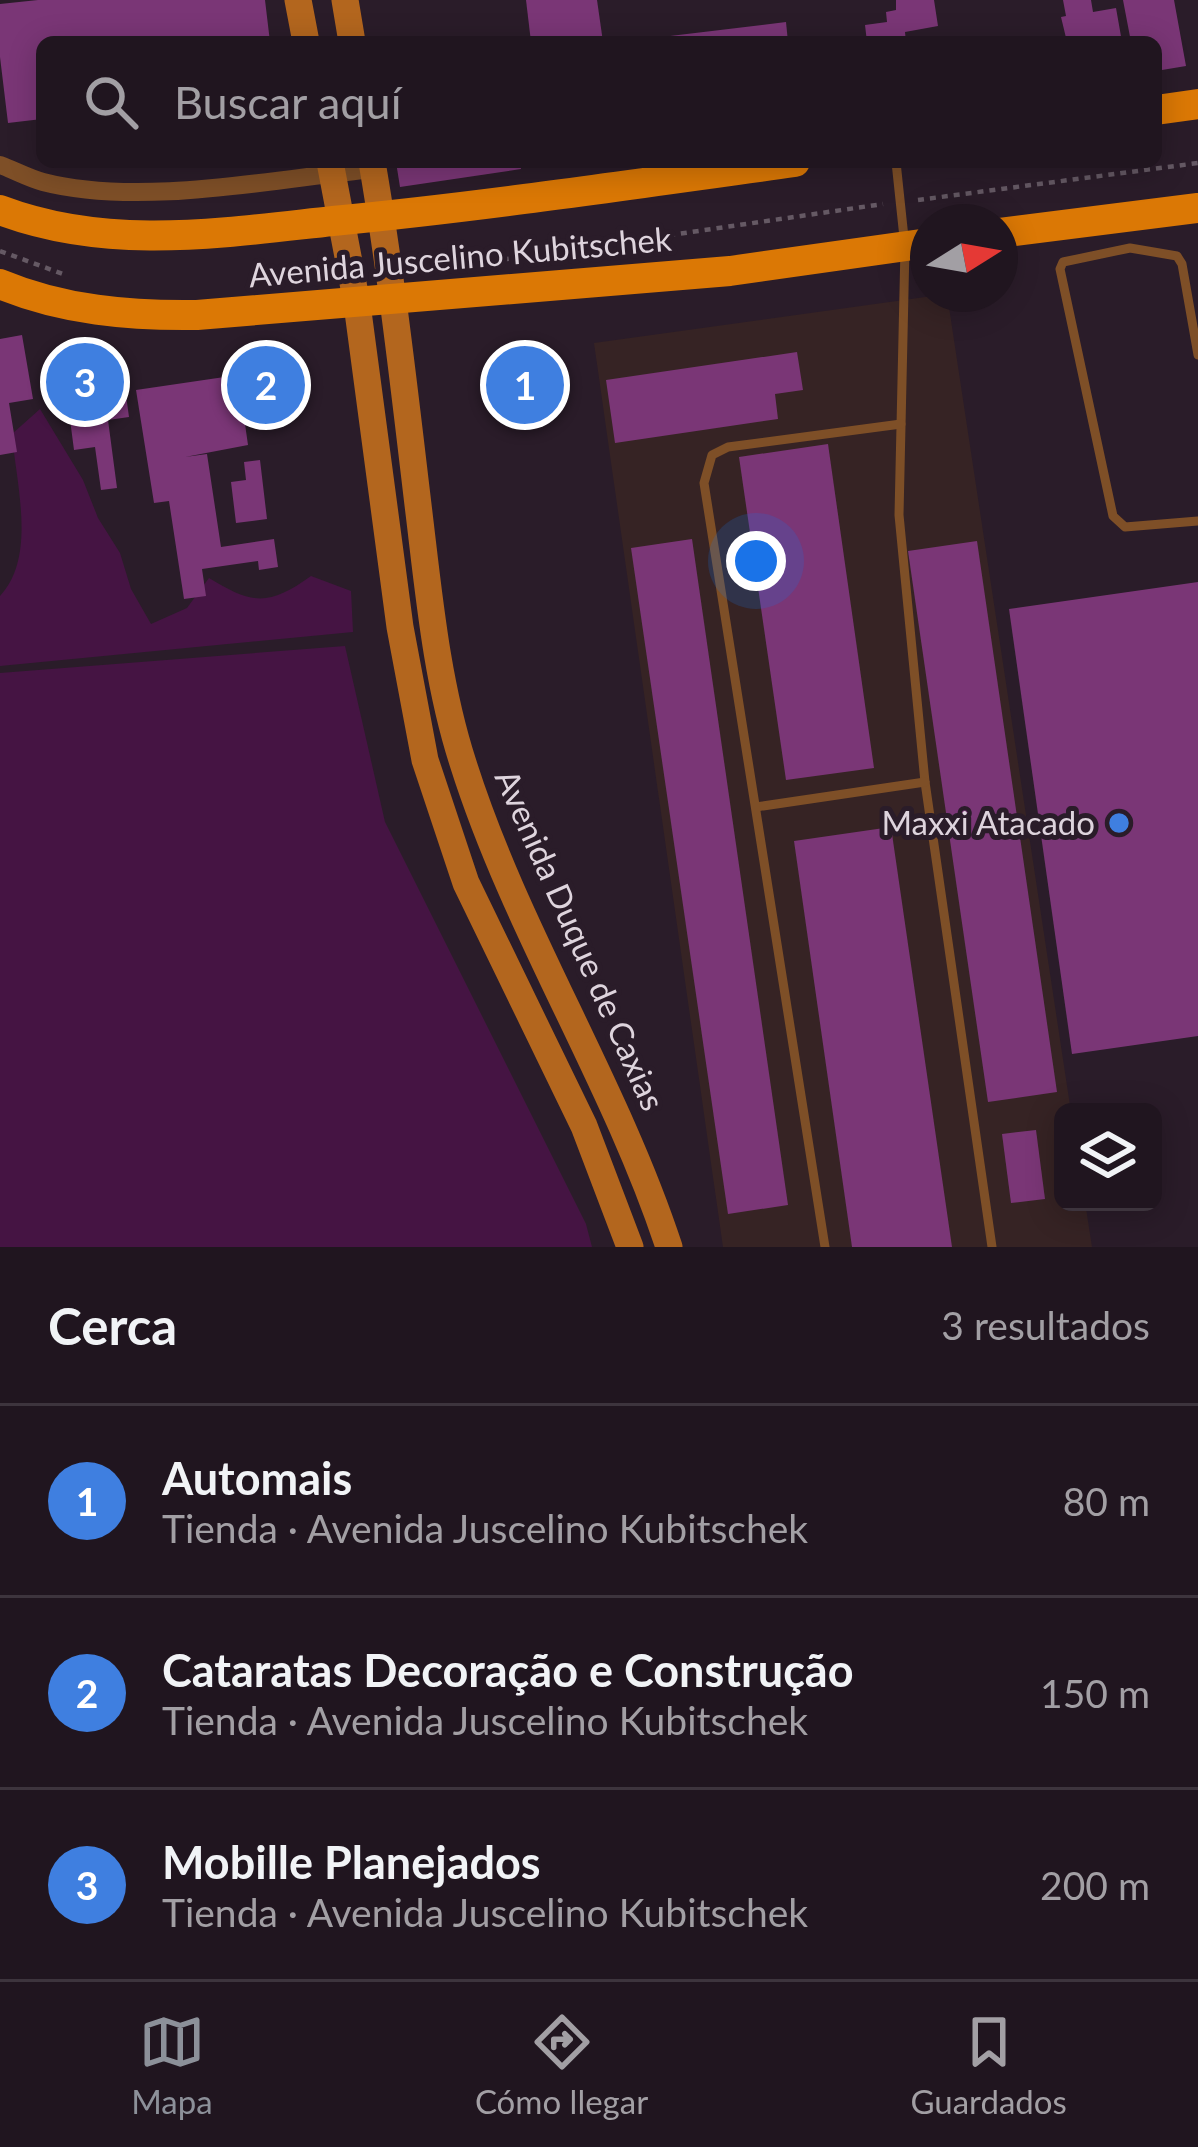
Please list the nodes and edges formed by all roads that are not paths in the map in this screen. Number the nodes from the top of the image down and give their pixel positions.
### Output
1 (298, 0) edge
2 (345, 0) edge
3 (305, 36) edge
4 (351, 36) edge
5 (1198, 104) edge
6 (1162, 109) edge
7 (0, 164) edge
8 (332, 168) edge
9 (374, 168) edge
10 (750, 168) edge
11 (896, 168) edge
12 (1198, 208) edge
13 (0, 210) edge
14 (382, 217) junction
15 (340, 220) junction
16 (1018, 230) edge
17 (910, 231) edge
18 (910, 246) edge
19 (0, 284) edge
20 (394, 302) junction
21 (357, 304) junction
22 (910, 312) edge
23 (1198, 355) edge
24 (901, 424) junction
25 (1198, 521) edge
26 (925, 782) junction
27 (755, 807) junction
28 (630, 1247) edge
29 (669, 1247) edge
30 (825, 1247) edge
31 (992, 1247) edge

1 - 3 main road
2 - 4 main road
5 - 6 main road
7 - 8 street
8 - 15 main road
9 - 14 main road, Avenida Duque de Caxias
10 - 14 main road, Avenida Juscelino Kubitschek
11 - 17 lane
12 - 16 main road
13 - 15 main road, Avenida Juscelino Kubitschek
14 - 15 main road, Avenida Juscelino Kubitschek
14 - 20 main road, Avenida Duque de Caxias
15 - 21 main road
18 - 20 main road, Avenida Juscelino Kubitschek
19 - 21 main road, Avenida Juscelino Kubitschek
20 - 21 main road, Avenida Juscelino Kubitschek
20 - 29 main road, Avenida Duque de Caxias
21 - 28 main road
22 - 24 lane
23 - 25 lane
24 - 26 lane
24 - 27 lane
26 - 27 lane
26 - 31 lane
27 - 30 lane

